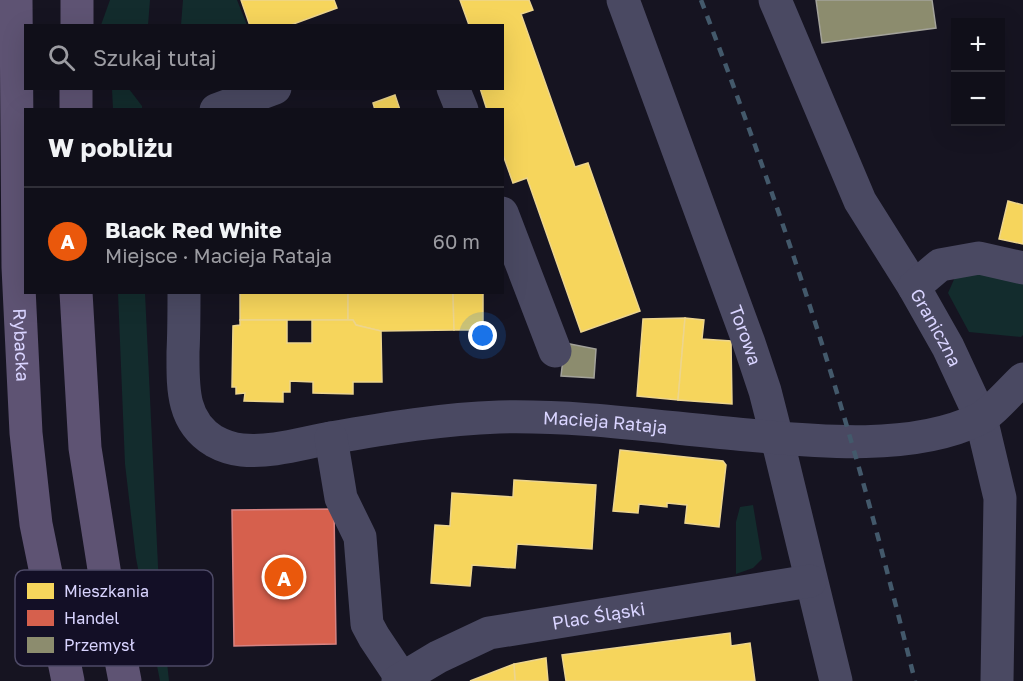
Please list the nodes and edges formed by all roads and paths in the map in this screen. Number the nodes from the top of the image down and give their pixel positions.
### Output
1 (77, 0) edge
2 (623, 0) edge
3 (775, 0) edge
4 (14, 4) edge
5 (77, 24) edge
6 (76, 90) edge
7 (270, 90) edge
8 (454, 90) edge
9 (76, 108) edge
10 (221, 108) edge
11 (461, 108) edge
12 (0, 139) edge
13 (18, 181) junction
14 (504, 218) edge
15 (1023, 268) edge
16 (914, 287) junction
17 (76, 294) edge
18 (184, 294) edge
19 (555, 351) dead end
20 (1023, 379) edge
21 (981, 418) junction
22 (331, 438) junction
23 (777, 438) junction
24 (45, 570) edge
25 (104, 570) edge
26 (810, 581) junction
27 (1011, 582) edge
28 (65, 666) edge
29 (122, 666) edge
30 (400, 680) edge
31 (68, 681) edge
32 (125, 681) edge
33 (836, 681) edge
34 (998, 681) edge

1 - 5 main road
2 - 23 street, Torowa
3 - 16 street, Graniczna
4 - 13 main road, Rybacka
6 - 9 main road
7 - 10 street
8 - 11 street
12 - 13 street
13 - 24 main road, Rybacka
14 - 19 street
15 - 16 street
16 - 21 street, Graniczna
17 - 25 main road
18 - 22 street, Macieja Rataja
20 - 21 street
21 - 23 street, Macieja Rataja
21 - 27 street, Graniczna
22 - 23 street, Macieja Rataja
22 - 30 street
23 - 26 street, Torowa
26 - 30 street, Plac Śląski
26 - 33 street, Torowa
27 - 34 street, Graniczna
28 - 31 main road, Rybacka
29 - 32 main road

